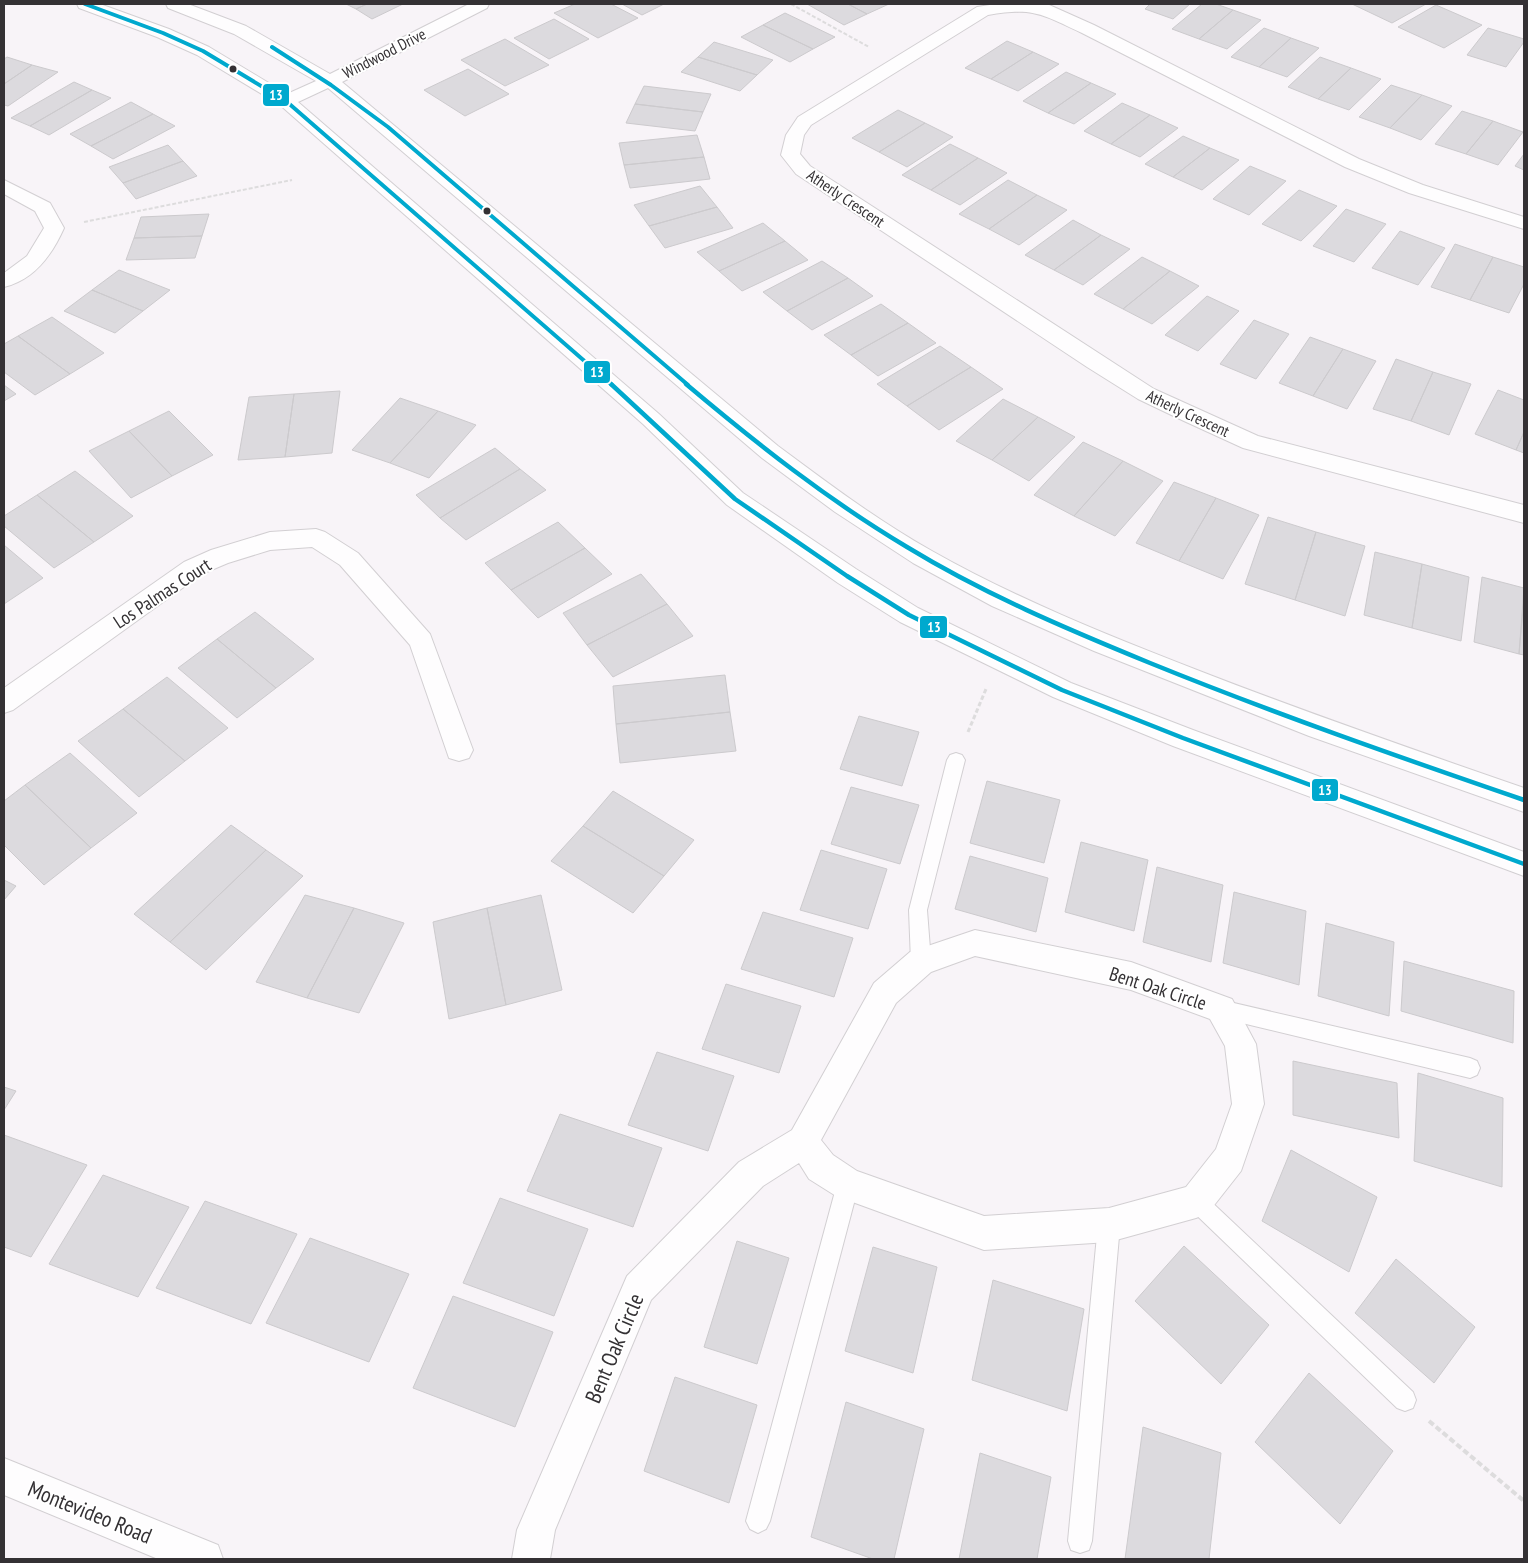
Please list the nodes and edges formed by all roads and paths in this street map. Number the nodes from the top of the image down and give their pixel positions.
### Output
1 (85, 4) edge
2 (174, 4) edge
3 (481, 4) edge
4 (791, 4) edge
5 (898, 63) junction
6 (330, 81) junction
7 (286, 101) junction
8 (292, 180) dead end
9 (4, 186) edge
10 (1524, 222) edge
11 (54, 228) junction
12 (4, 281) edge
13 (1524, 514) edge
14 (999, 659) junction
15 (4, 702) edge
16 (459, 750) dead end
17 (956, 760) joint
18 (1524, 800) edge
19 (1524, 864) edge
20 (921, 962) junction
21 (1221, 1009) junction
22 (1470, 1068) dead end
23 (803, 1141) junction
24 (848, 1184) junction
25 (1196, 1201) junction
26 (1109, 1225) junction
27 (1405, 1400) joint
28 (4, 1477) edge
29 (1524, 1501) edge
30 (758, 1521) dead end
31 (1080, 1541) dead end
32 (204, 1559) edge
33 (531, 1559) edge

1 - 7 street
2 - 6 street
3 - 6 street, Windwood Drive
4 - 5 path
5 - 10 street, Atherly Crescent
5 - 13 street, Atherly Crescent
6 - 7 street, Windwood Drive
6 - 18 street
7 - 14 street
8 - 11 path
9 - 11 street
11 - 12 street
14 - 17 path
14 - 19 street
15 - 16 street, Los Palmas Court
17 - 20 lane
20 - 21 street, Bent Oak Circle
20 - 23 street, Bent Oak Circle
21 - 22 lane
21 - 25 street, Bent Oak Circle
23 - 24 street
23 - 33 street, Bent Oak Circle
24 - 26 street
24 - 30 lane
25 - 26 street
25 - 27 lane
26 - 31 lane
27 - 29 path
28 - 32 street, Montevideo Road

